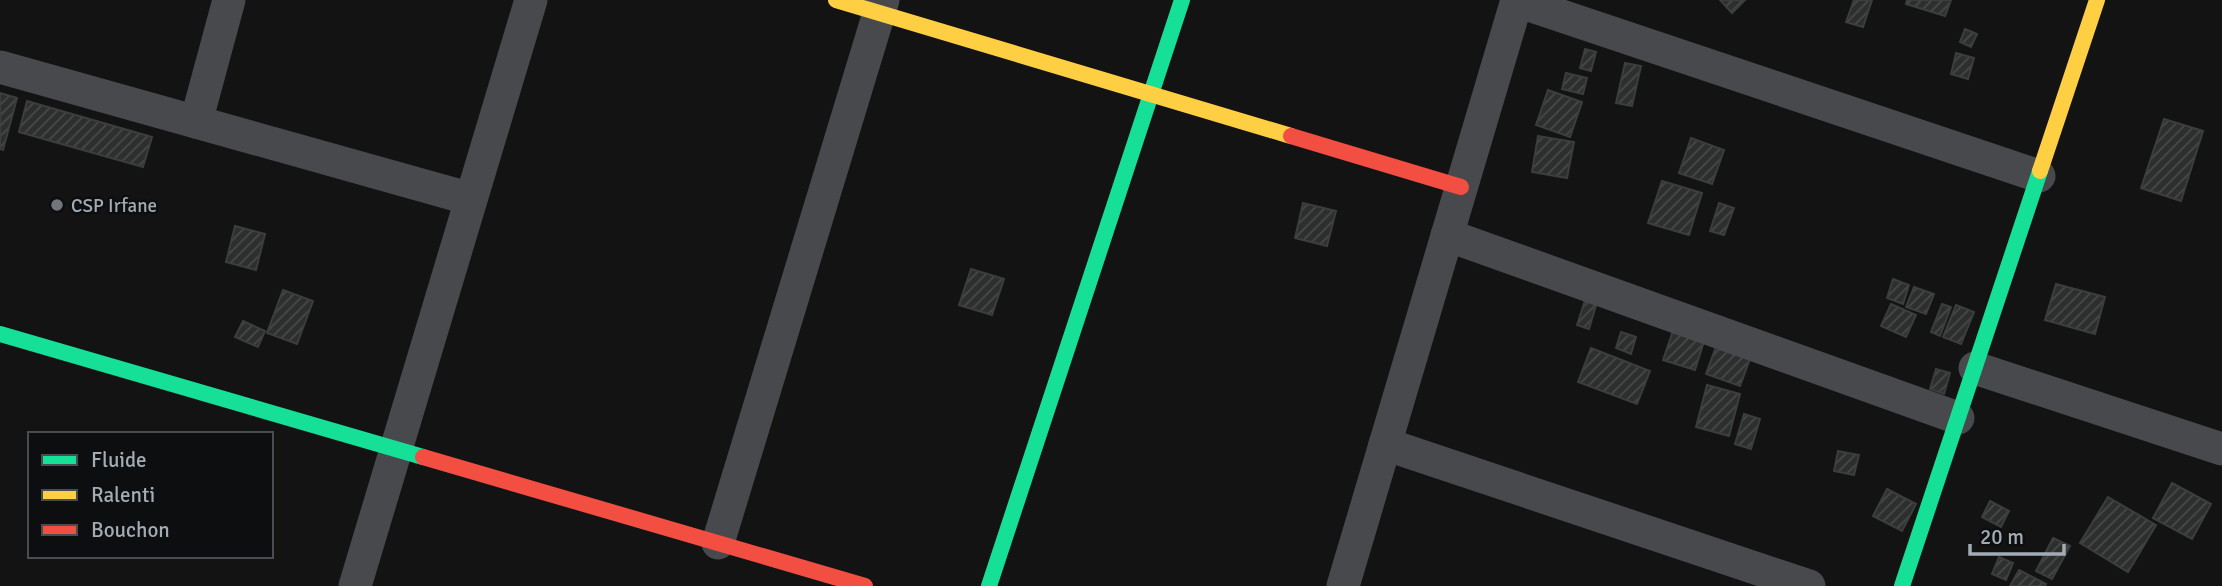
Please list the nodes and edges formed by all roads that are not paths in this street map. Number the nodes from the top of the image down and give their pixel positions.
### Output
1 (229, 0) edge
2 (531, 0) edge
3 (836, 0) edge
4 (1182, 0) edge
5 (1517, 0) edge
6 (2097, 0) edge
7 (881, 6) edge
8 (0, 67) edge
9 (1151, 94) junction
10 (196, 122) junction
11 (2039, 176) junction
12 (1461, 187) junction
13 (471, 199) junction
14 (1447, 235) junction
15 (0, 334) edge
16 (1975, 369) junction
17 (1958, 418) junction
18 (1385, 444) junction
19 (396, 449) junction
20 (2222, 449) edge
21 (718, 543) junction
22 (355, 586) edge
23 (865, 586) edge
24 (989, 586) edge
25 (1343, 586) edge
26 (1809, 586) edge
27 (1902, 586) edge

1 - 10 street
2 - 13 street
3 - 7 street
4 - 9 street
5 - 11 street
5 - 12 street
6 - 11 street
7 - 9 street
7 - 21 street
8 - 10 street
9 - 12 street
9 - 24 street
10 - 13 street
11 - 16 street
12 - 14 street
13 - 19 street
14 - 17 street
14 - 18 street
15 - 19 street
16 - 17 street
16 - 20 street
17 - 27 street
18 - 25 street
18 - 26 street
19 - 21 street
19 - 22 street
21 - 23 street

